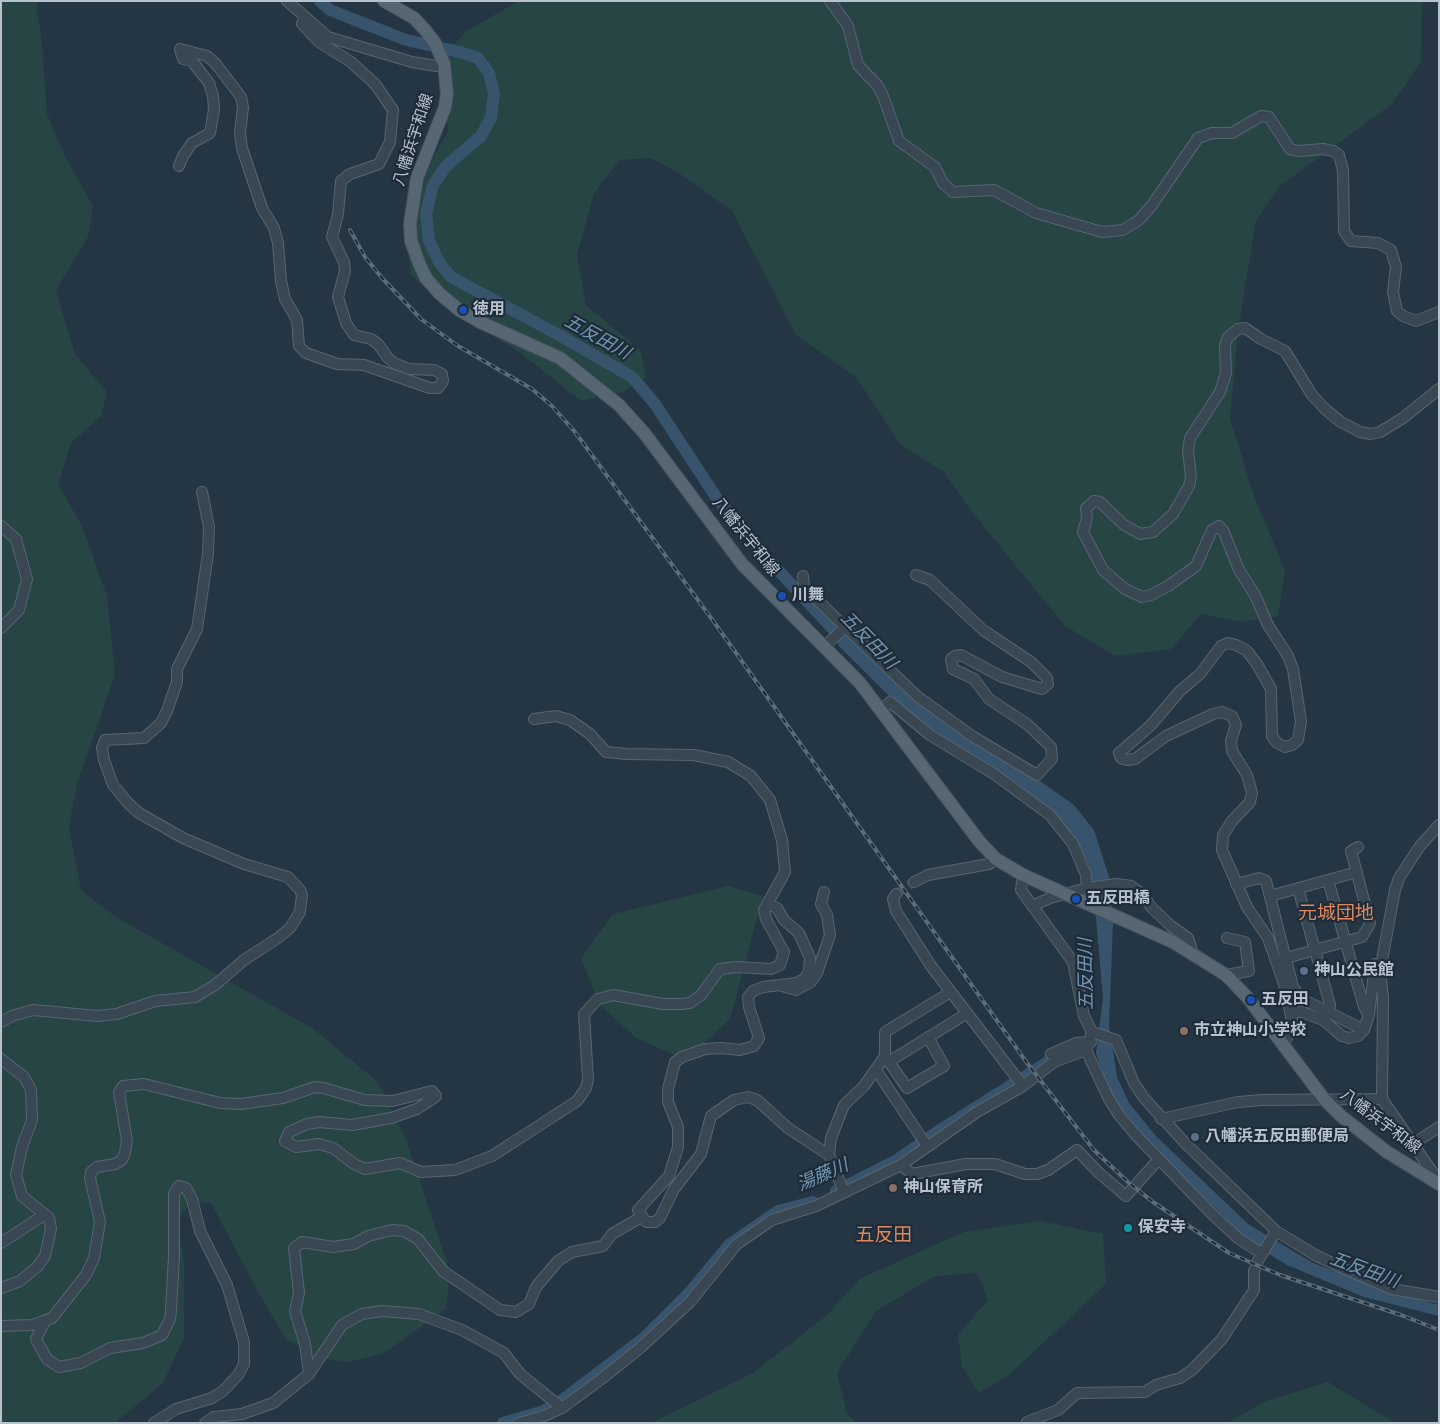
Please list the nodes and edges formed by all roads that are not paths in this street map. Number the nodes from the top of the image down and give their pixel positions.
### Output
1 (286, 1) edge
2 (384, 1) edge
3 (830, 1) edge
4 (304, 18) junction
5 (443, 61) junction
6 (179, 166) dead end
7 (1439, 312) edge
8 (1439, 390) edge
9 (202, 492) dead end
10 (1, 526) edge
11 (916, 575) dead end
12 (803, 576) dead end
13 (1, 628) edge
14 (844, 628) junction
15 (828, 643) junction
16 (882, 709) junction
17 (534, 719) dead end
18 (1439, 825) edge
19 (1358, 847) dead end
20 (996, 860) junction
21 (1357, 872) junction
22 (1023, 875) junction
23 (1328, 880) junction
24 (914, 882) tunnel mouth
25 (1236, 884) junction
26 (1298, 888) junction
27 (1089, 889) junction
28 (824, 892) dead end
29 (896, 894) dead end
30 (1064, 894) junction
31 (1270, 896) junction
32 (767, 904) junction
33 (1032, 906) junction
34 (1227, 938) dead end
35 (1345, 941) junction
36 (1385, 945) junction
37 (1316, 950) junction
38 (1193, 953) junction
39 (1286, 958) junction
40 (1226, 975) junction
41 (777, 985) junction
42 (949, 993) junction
43 (1329, 1011) junction
44 (1292, 1012) junction
45 (966, 1014) junction
46 (1369, 1015) junction
47 (1, 1022) edge
48 (1364, 1030) junction
49 (928, 1037) junction
50 (1091, 1041) junction
51 (1283, 1046) junction
52 (1051, 1054) dead end
53 (1, 1059) edge
54 (887, 1059) junction
55 (876, 1070) junction
56 (1020, 1082) junction
57 (1324, 1099) junction
58 (1382, 1099) junction
59 (1161, 1119) junction
60 (1439, 1127) edge
61 (924, 1143) junction
62 (1414, 1144) junction
63 (828, 1155) junction
64 (1158, 1160) junction
65 (901, 1165) junction
66 (1435, 1181) edge
67 (842, 1188) junction
68 (44, 1216) junction
69 (641, 1217) junction
70 (1274, 1233) junction
71 (1, 1244) edge
72 (1262, 1252) junction
73 (1, 1288) edge
74 (1439, 1297) edge
75 (44, 1323) junction
76 (1, 1326) edge
77 (309, 1374) junction
78 (562, 1408) junction
79 (1027, 1422) edge
80 (154, 1423) edge
81 (205, 1423) edge
82 (519, 1423) edge

1 - 4 street
2 - 5 main road, 八幡浜宇和線
3 - 7 street
4 - 5 street
4 - 6 street
5 - 15 main road, 八幡浜宇和線
8 - 25 street
9 - 47 street
10 - 13 street
11 - 14 street
12 - 14 street
14 - 15 street
15 - 16 main road, 八幡浜宇和線
16 - 20 main road, 八幡浜宇和線
16 - 27 street
17 - 32 street
18 - 36 street
19 - 21 street
20 - 22 main road, 八幡浜宇和線
20 - 24 street
21 - 23 street
21 - 35 street
22 - 30 main road, 八幡浜宇和線
22 - 33 street
23 - 26 street
23 - 35 street
25 - 31 street
25 - 44 street
26 - 31 street
26 - 37 street
27 - 30 street
27 - 38 street
28 - 41 street
29 - 42 street
30 - 33 street
30 - 38 main road, 八幡浜宇和線
31 - 39 street
32 - 41 street
32 - 75 street
33 - 50 street
34 - 40 street
35 - 37 street
35 - 46 street
36 - 46 street
36 - 58 street
37 - 39 street
37 - 43 street
38 - 40 main road, 八幡浜宇和線
39 - 43 street
40 - 51 main road, 八幡浜宇和線
41 - 69 street
42 - 45 street
42 - 54 street
43 - 48 street
44 - 48 street
44 - 51 street
45 - 49 street
45 - 56 street
46 - 48 street
49 - 54 street
49 - 54 street
50 - 52 street
50 - 56 street
50 - 59 street
50 - 64 street
51 - 57 main road, 八幡浜宇和線
53 - 68 street
54 - 55 street
55 - 61 street
55 - 63 street
56 - 61 street
57 - 58 street
57 - 59 street
57 - 66 main road, 八幡浜宇和線
58 - 62 street
59 - 70 street
60 - 62 street
61 - 65 street
62 - 66 street
63 - 67 street
63 - 69 street
64 - 65 street
64 - 72 street
65 - 67 street
67 - 78 street
68 - 71 street
68 - 73 street
69 - 77 street
70 - 72 street
70 - 74 street
72 - 79 street
75 - 76 street
75 - 80 street
77 - 78 street
77 - 81 street
78 - 82 street

